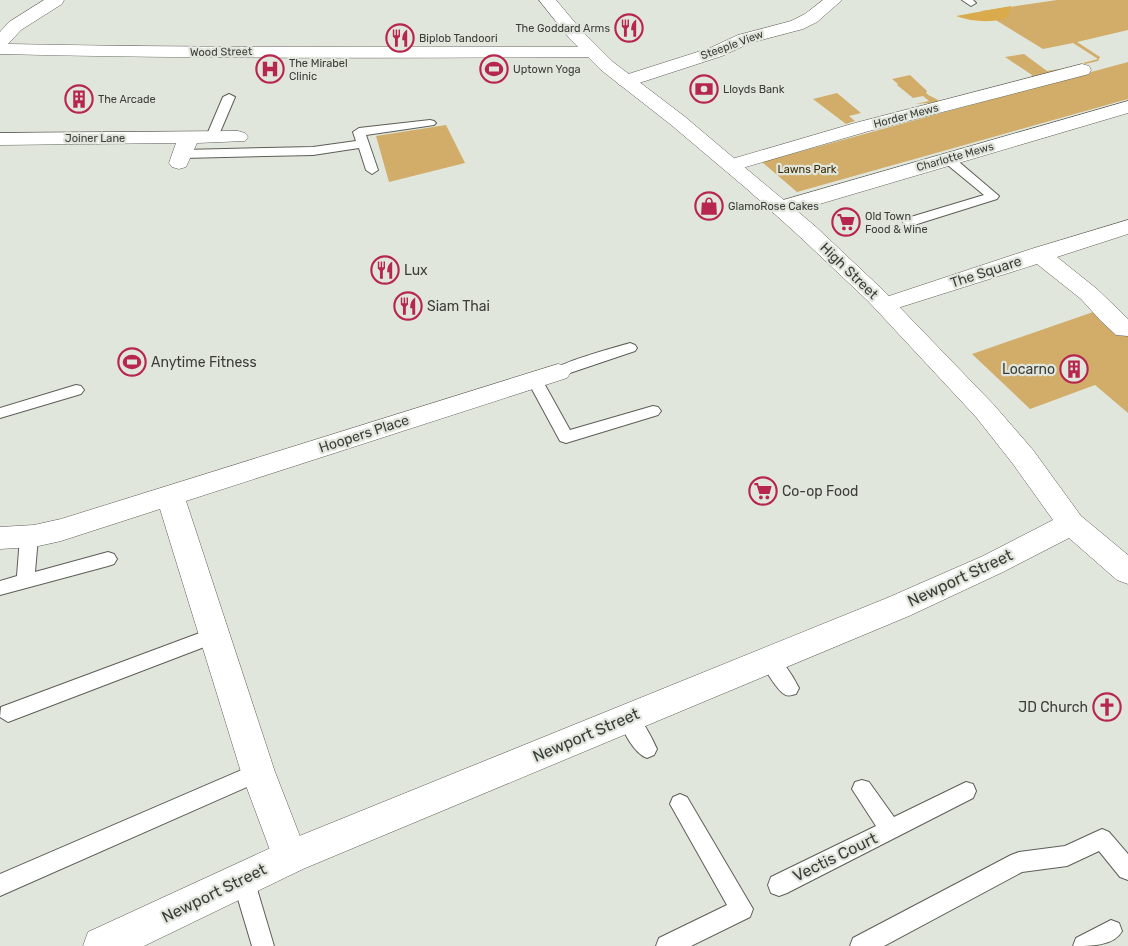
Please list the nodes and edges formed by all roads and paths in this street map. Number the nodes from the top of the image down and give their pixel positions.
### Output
1 (56, 0) edge
2 (546, 0) edge
3 (833, 0) edge
4 (0, 42) edge
5 (0, 49) edge
6 (592, 52) junction
7 (1082, 70) dead end
8 (626, 81) junction
9 (229, 97) dead end
10 (1128, 107) edge
11 (430, 123) dead end
12 (212, 137) junction
13 (238, 137) dead end
14 (0, 139) edge
15 (363, 144) junction
16 (184, 151) junction
17 (948, 159) junction
18 (732, 166) junction
19 (372, 170) dead end
20 (781, 208) junction
21 (909, 222) dead end
22 (1123, 231) edge
23 (1040, 254) junction
24 (885, 306) junction
25 (1126, 329) dead end
26 (630, 348) dead end
27 (547, 376) junction
28 (76, 390) dead end
29 (653, 411) dead end
30 (0, 413) edge
31 (170, 495) junction
32 (1071, 524) junction
33 (29, 537) junction
34 (0, 538) edge
35 (108, 559) dead end
36 (1128, 572) edge
37 (25, 581) junction
38 (0, 588) edge
39 (213, 636) junction
40 (769, 660) junction
41 (789, 688) dead end
42 (8, 714) dead end
43 (628, 717) junction
44 (647, 749) dead end
45 (258, 772) junction
46 (862, 789) dead end
47 (966, 791) dead end
48 (680, 804) dead end
49 (891, 830) junction
50 (290, 857) junction
51 (1128, 870) edge
52 (243, 879) junction
53 (0, 885) edge
54 (778, 885) dead end
55 (1111, 930) dead end
56 (102, 946) edge
57 (263, 946) edge
58 (667, 946) edge
59 (861, 946) edge
60 (1084, 946) edge

1 - 4 street
2 - 6 street, High Street
3 - 8 street, Steeple View
5 - 6 street, Wood Street
6 - 8 street, High Street
7 - 18 street, Horder Mews
8 - 18 street, High Street
9 - 12 lane
10 - 17 street, Charlotte Mews
11 - 15 lane
12 - 13 street, Joiner Lane
12 - 16 street, Joiner Lane
14 - 16 street, Joiner Lane
15 - 16 lane
15 - 19 lane
17 - 20 street, Charlotte Mews
17 - 21 lane
18 - 20 street, High Street
20 - 24 street, High Street
22 - 23 street
23 - 24 street, The Square
23 - 25 street, The Square
24 - 32 street, High Street
26 - 27 lane
27 - 29 lane
27 - 31 street, Hoopers Place
28 - 30 lane
31 - 33 street, Hoopers Place
31 - 39 street
32 - 36 street, High Street
32 - 40 street, Newport Street
33 - 34 street, Hoopers Place
33 - 37 lane
35 - 37 lane
37 - 38 lane
39 - 42 lane
39 - 45 street
40 - 41 lane
40 - 43 street, Newport Street
43 - 44 lane
43 - 50 street, Newport Street
45 - 50 street
45 - 53 lane
46 - 49 lane, Vectis Court
47 - 49 lane, Vectis Court
48 - 58 lane
49 - 54 lane, Vectis Court
50 - 52 street, Newport Street
51 - 59 lane
52 - 56 street, Newport Street
52 - 57 lane
55 - 60 lane

